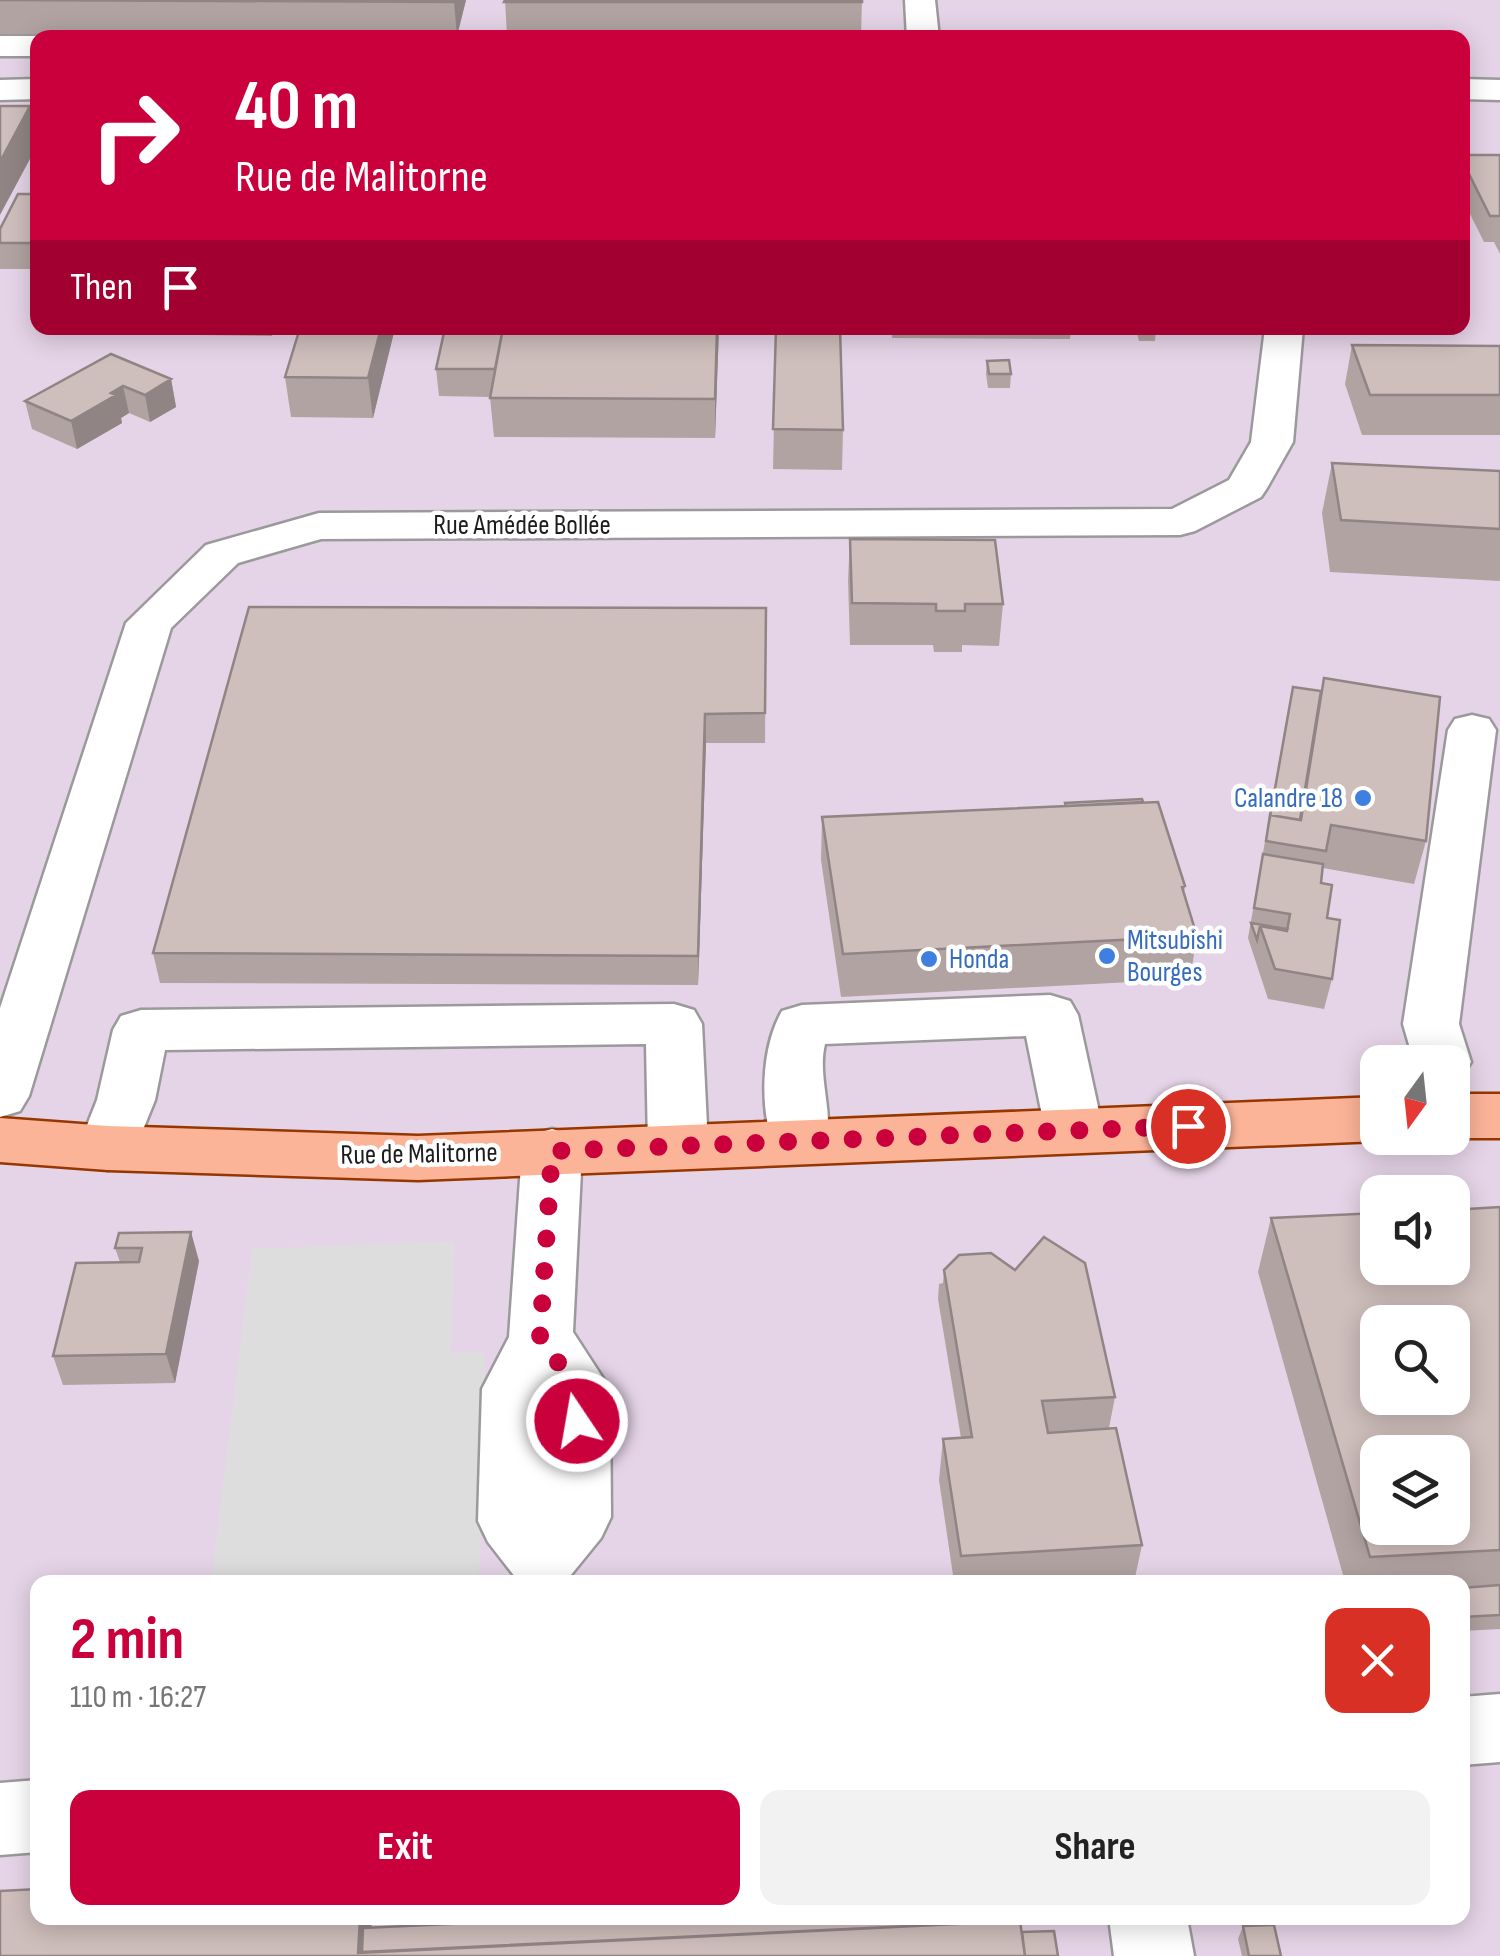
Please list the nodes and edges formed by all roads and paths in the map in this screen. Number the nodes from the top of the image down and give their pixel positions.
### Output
1 (920, 0) edge
2 (922, 30) edge
3 (0, 46) edge
4 (30, 46) edge
5 (0, 90) edge
6 (30, 90) edge
7 (1470, 90) edge
8 (1500, 90) edge
9 (1283, 335) edge
10 (1472, 730) dead end
11 (1439, 1045) edge
12 (0, 1096) edge
13 (1360, 1120) edge
14 (1074, 1130) junction
15 (0, 1140) edge
16 (800, 1141) junction
17 (678, 1146) junction
18 (108, 1148) junction
19 (552, 1151) junction
20 (541, 1571) edge
21 (1500, 1728) edge
22 (1470, 1730) edge
23 (30, 1817) edge
24 (0, 1819) edge
25 (1149, 1925) edge
26 (1154, 1956) edge

1 - 2 street
3 - 4 street
5 - 6 street
7 - 8 street
9 - 12 street, Rue Amédée Bollée
10 - 11 street
13 - 14 main road, Rue de Malitorne
14 - 16 main road, Rue de Malitorne
14 - 16 street
15 - 18 main road, Rue de Malitorne
16 - 17 main road, Rue de Malitorne
17 - 18 street
17 - 19 main road, Rue de Malitorne
18 - 19 main road, Rue de Malitorne
19 - 20 street
21 - 22 street
23 - 24 street
25 - 26 street

